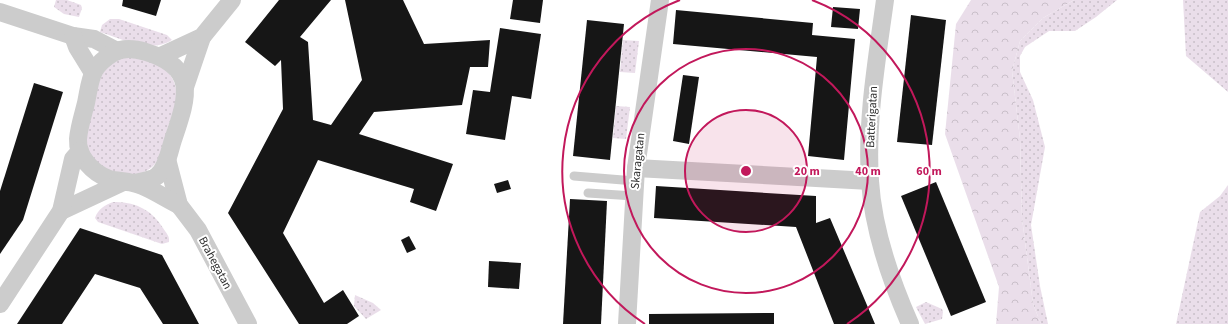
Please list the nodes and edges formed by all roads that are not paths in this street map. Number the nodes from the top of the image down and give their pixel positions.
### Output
1 (232, 0) edge
2 (660, 0) edge
3 (885, 0) edge
4 (0, 12) edge
5 (73, 36) junction
6 (202, 37) junction
7 (117, 51) junction
8 (160, 56) junction
9 (93, 73) junction
10 (185, 87) junction
11 (80, 151) junction
12 (167, 159) junction
13 (574, 176) dead end
14 (635, 181) junction
15 (870, 181) junction
16 (129, 182) junction
17 (588, 193) dead end
18 (179, 205) junction
19 (61, 211) junction
20 (0, 304) edge
21 (248, 324) edge
22 (627, 324) edge
23 (910, 324) edge

1 - 6 street
2 - 14 street, Skaragatan
3 - 15 street, Batterigatan
4 - 5 street
5 - 7 street
5 - 9 street
6 - 8 street
6 - 10 street
7 - 8 street
7 - 9 street
8 - 10 street
9 - 11 street
10 - 12 street
11 - 16 street
11 - 19 street
12 - 16 street
12 - 18 street, Brahegatan
13 - 14 lane
14 - 15 street
14 - 17 lane
14 - 22 street, Skaragatan
15 - 23 street, Batterigatan
16 - 18 street, Brahegatan
16 - 19 street
18 - 21 street, Brahegatan
19 - 20 street

